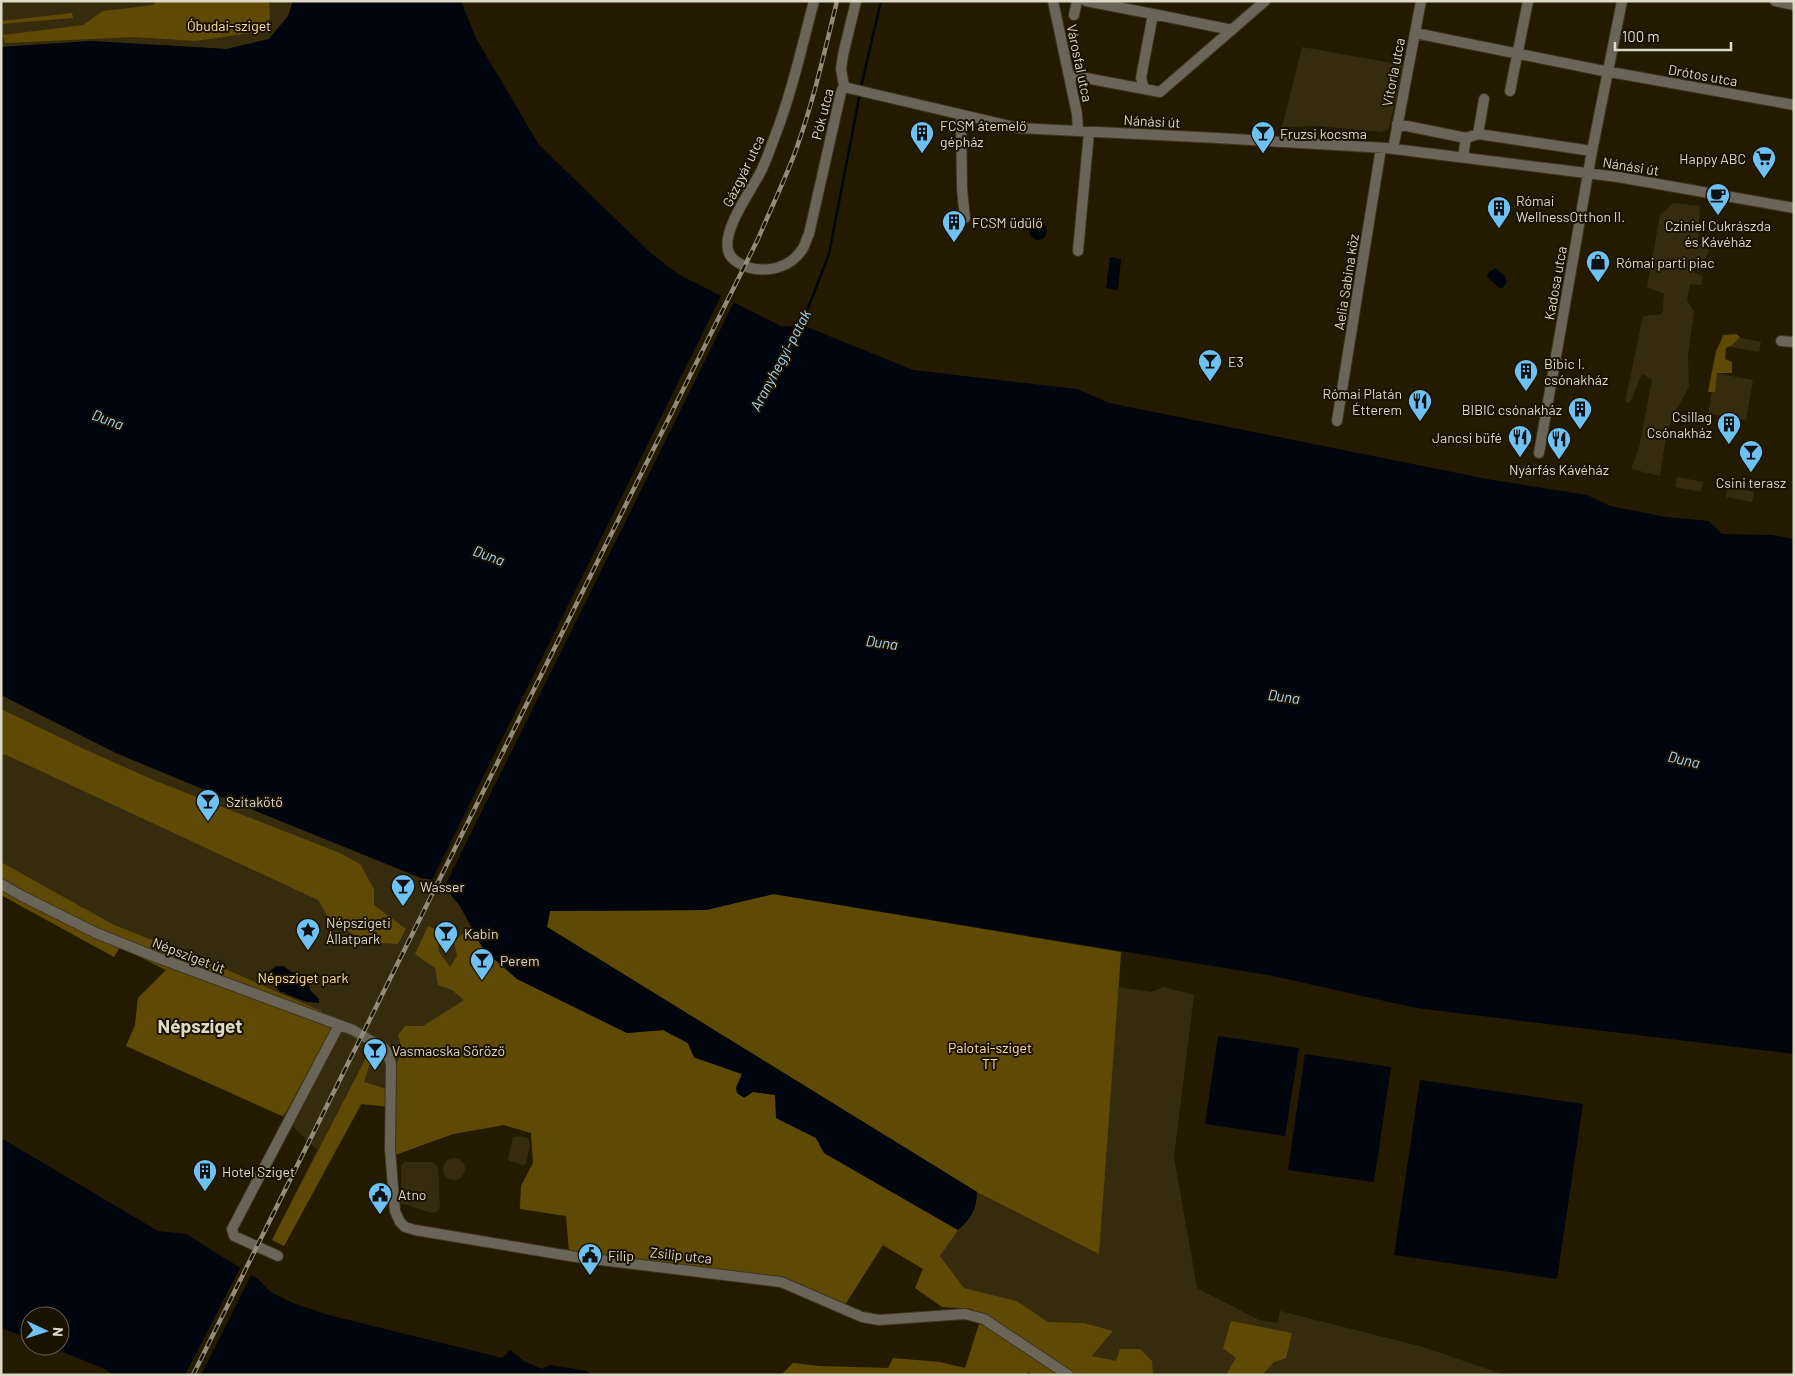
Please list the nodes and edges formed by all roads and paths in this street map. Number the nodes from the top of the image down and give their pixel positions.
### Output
1 (814, 1) edge
2 (856, 1) edge
3 (1053, 1) edge
4 (1077, 1) edge
5 (1086, 1) edge
6 (1252, 1) edge
7 (1265, 1) edge
8 (1528, 1) edge
9 (1622, 1) edge
10 (1775, 1) edge
11 (1418, 2) edge
12 (1794, 5) edge
13 (1136, 6) edge
14 (1153, 14) junction
15 (1250, 14) junction
16 (1074, 15) dead end
17 (1232, 30) junction
18 (1415, 33) junction
19 (1517, 54) junction
20 (1608, 71) junction
21 (1070, 77) junction
22 (846, 87) junction
23 (1144, 88) junction
24 (1510, 91) dead end
25 (1484, 99) dead end
26 (1794, 105) edge
27 (961, 115) junction
28 (1397, 124) junction
29 (1078, 131) junction
30 (1089, 132) junction
31 (1478, 134) junction
32 (1466, 138) junction
33 (1381, 148) junction
34 (1393, 149) junction
35 (1592, 151) junction
36 (1463, 157) junction
37 (1588, 174) junction
38 (1794, 208) edge
39 (965, 218) dead end
40 (809, 234) joint
41 (1078, 251) dead end
42 (1781, 341) dead end
43 (1794, 342) edge
44 (1337, 421) dead end
45 (1539, 453) dead end
46 (1, 884) edge
47 (338, 1025) junction
48 (372, 1040) joint
49 (278, 1256) dead end
50 (1068, 1375) edge

1 - 40 street, Gázgyár utca
2 - 22 street, Pók utca
3 - 21 street, Városfal utca
4 - 16 street
5 - 13 street
6 - 15 street
7 - 15 street
8 - 19 street
9 - 20 street, Kadosa utca
10 - 12 street
11 - 18 street, Vitorla utca
13 - 14 street
14 - 17 street
14 - 23 street
15 - 17 street
17 - 23 street
18 - 19 street, Drótos utca
18 - 28 street, Vitorla utca
19 - 20 street, Drótos utca
19 - 24 street
20 - 26 street, Drótos utca
20 - 35 street, Kadosa utca
21 - 23 street
21 - 29 street, Városfal utca
22 - 27 street, Nánási út
22 - 40 street, Pók utca
25 - 31 street
27 - 29 street, Nánási út
27 - 39 street
28 - 32 street, Nánási út
28 - 34 street, Vitorla utca
29 - 30 street, Nánási út
30 - 33 street, Nánási út
30 - 41 street
31 - 32 street, Nánási út
31 - 35 street, Nánási út
32 - 36 street
33 - 34 street, Nánási út
33 - 44 street, Aelia Sabina köz
34 - 36 street, Nánási út
35 - 37 street, Kadosa utca
36 - 37 street, Nánási út
37 - 38 street, Nánási út
37 - 45 street, Kadosa utca
42 - 43 street
46 - 47 street, Népsziget út
47 - 48 street, Népsziget út
47 - 49 street
48 - 50 street, Zsilip utca

